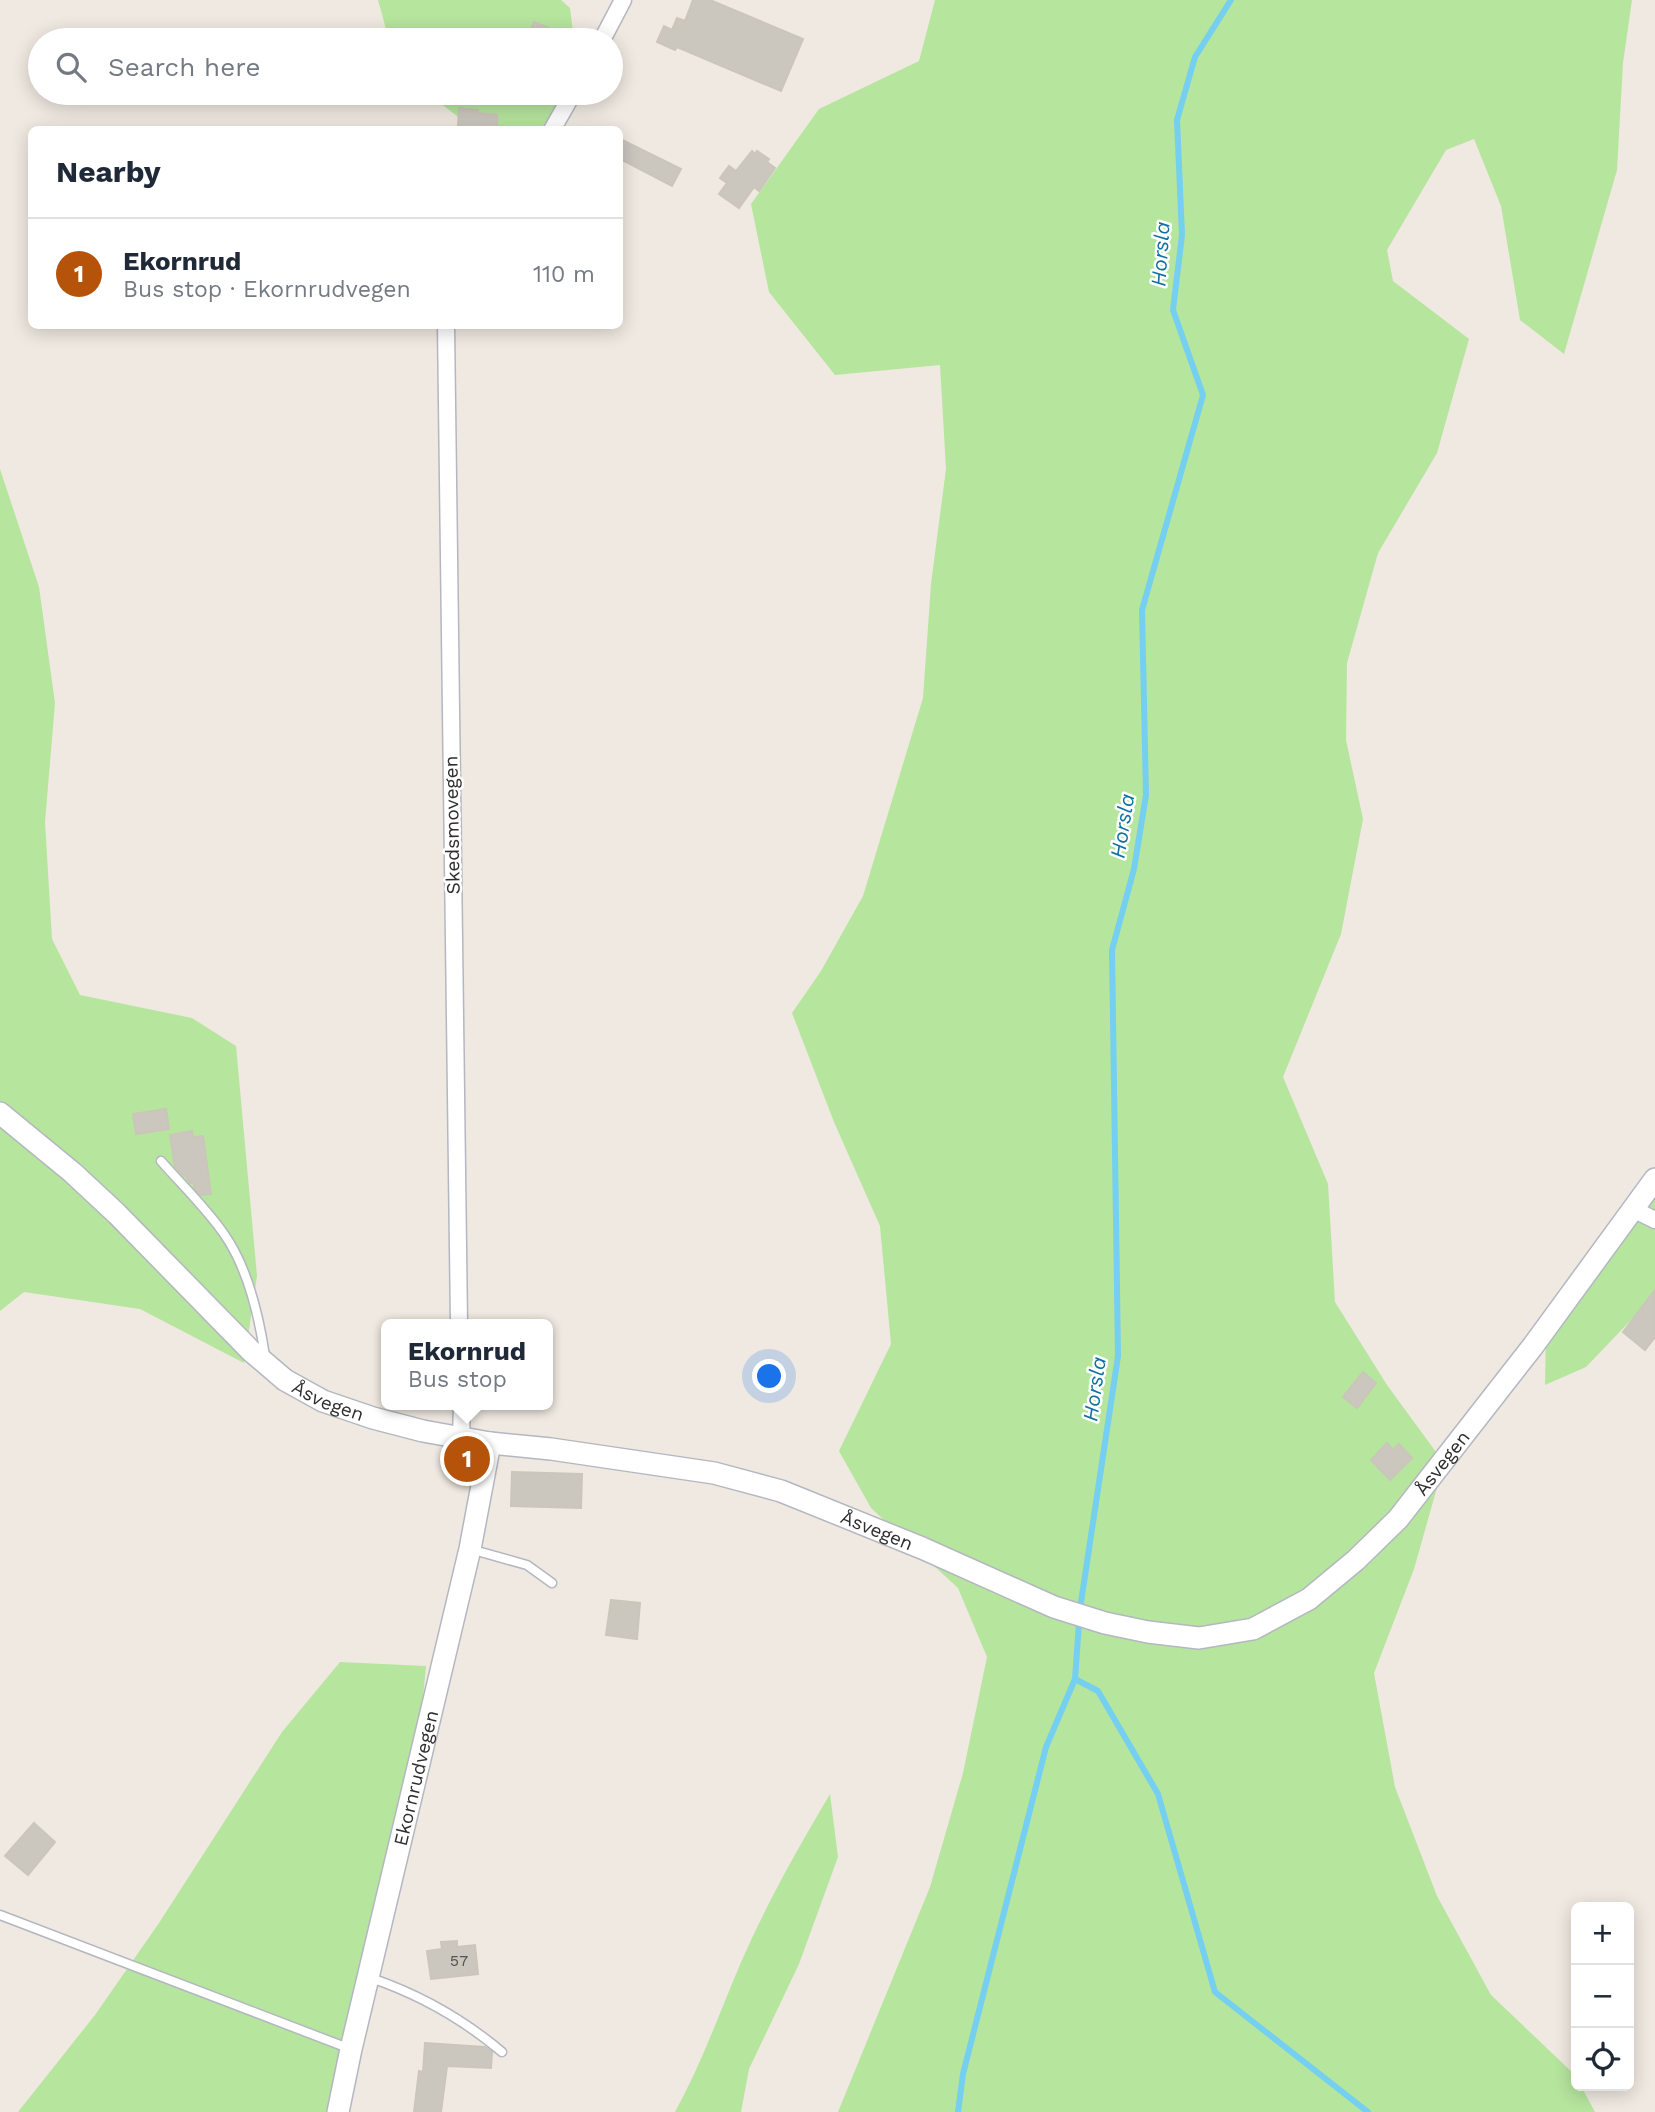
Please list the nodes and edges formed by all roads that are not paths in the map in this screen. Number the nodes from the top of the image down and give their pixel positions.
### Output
1 (623, 0) edge
2 (608, 28) edge
3 (566, 105) edge
4 (554, 126) edge
5 (446, 329) edge
6 (0, 1113) edge
7 (161, 1161) dead end
8 (1655, 1179) edge
9 (1633, 1209) junction
10 (1655, 1220) edge
11 (458, 1319) edge
12 (266, 1363) junction
13 (461, 1410) edge
14 (461, 1438) junction
15 (489, 1443) junction
16 (470, 1549) junction
17 (552, 1583) dead end
18 (0, 1915) edge
19 (368, 1977) junction
20 (351, 2049) junction
21 (502, 2052) dead end
22 (338, 2112) edge

1 - 2 street
3 - 4 street
5 - 11 street, Skedsmovegen
6 - 12 main road, Åsvegen
7 - 12 lane
8 - 9 main road, Åsvegen
9 - 10 street
9 - 15 main road, Åsvegen
12 - 14 main road, Åsvegen
13 - 14 street
14 - 15 main road, Åsvegen
15 - 16 main road, Ekornrudvegen
16 - 17 lane
16 - 19 main road, Ekornrudvegen
18 - 20 lane
19 - 20 main road, Ekornrudvegen
19 - 21 lane
20 - 22 main road, Ekornrudvegen

